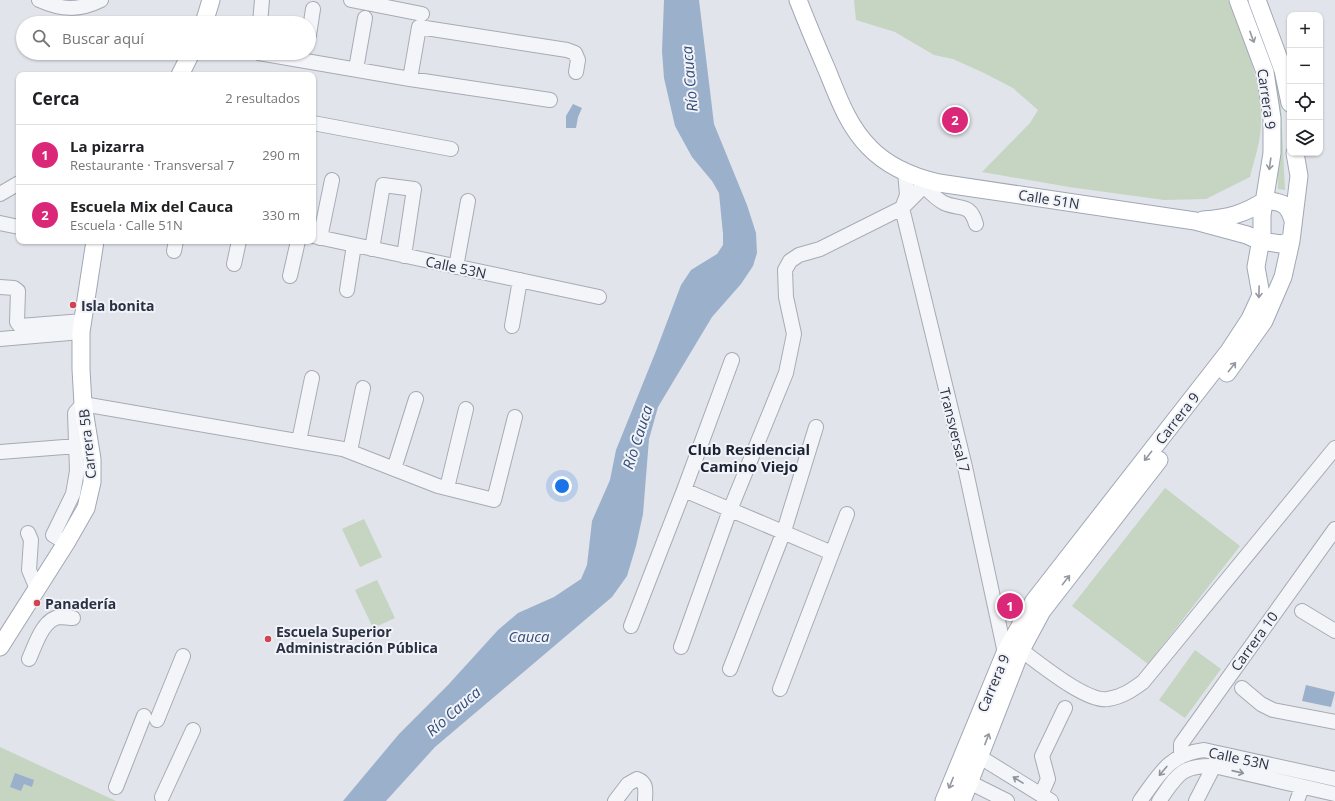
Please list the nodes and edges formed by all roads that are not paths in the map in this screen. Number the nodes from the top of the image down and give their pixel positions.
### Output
1 (39, 0) edge
2 (102, 0) edge
3 (211, 0) edge
4 (262, 0) edge
5 (351, 0) edge
6 (798, 0) edge
7 (1238, 0) edge
8 (1257, 0) edge
9 (384, 3) edge
10 (313, 9) dead end
11 (422, 14) dead end
12 (206, 16) edge
13 (261, 16) edge
14 (312, 16) edge
15 (365, 18) dead end
16 (188, 60) edge
17 (316, 60) edge
18 (356, 69) junction
19 (182, 72) edge
20 (576, 72) dead end
21 (410, 79) junction
22 (1287, 89) edge
23 (550, 100) dead end
24 (316, 124) edge
25 (452, 149) dead end
26 (1296, 156) edge
27 (905, 172) junction
28 (332, 180) dead end
29 (923, 182) junction
30 (16, 185) edge
31 (0, 194) edge
32 (1266, 200) junction
33 (468, 201) dead end
34 (902, 208) junction
35 (1248, 211) junction
36 (1293, 220) junction
37 (1195, 221) junction
38 (0, 223) edge
39 (976, 224) dead end
40 (16, 226) edge
41 (316, 237) edge
42 (1253, 238) junction
43 (1291, 241) junction
44 (95, 244) edge
45 (238, 244) edge
46 (297, 244) edge
47 (354, 245) junction
48 (372, 249) junction
49 (404, 256) junction
50 (234, 264) dead end
51 (456, 267) junction
52 (290, 276) dead end
53 (520, 280) junction
54 (0, 287) edge
55 (347, 290) dead end
56 (599, 297) dead end
57 (512, 326) dead end
58 (82, 327) junction
59 (0, 339) edge
60 (732, 360) dead end
61 (312, 378) dead end
62 (363, 388) dead end
63 (416, 399) dead end
64 (83, 404) junction
65 (466, 409) dead end
66 (515, 418) dead end
67 (816, 427) dead end
68 (299, 441) junction
69 (77, 446) junction
70 (1335, 448) edge
71 (350, 451) junction
72 (0, 452) edge
73 (394, 469) junction
74 (447, 488) junction
75 (684, 490) junction
76 (730, 510) junction
77 (847, 514) dead end
78 (1335, 529) edge
79 (784, 531) junction
80 (28, 533) dead end
81 (66, 543) junction
82 (832, 552) junction
83 (37, 589) junction
84 (1302, 611) dead end
85 (73, 618) dead end
86 (632, 626) dead end
87 (1335, 631) edge
88 (0, 647) edge
89 (681, 647) dead end
90 (1013, 652) junction
91 (183, 656) dead end
92 (29, 659) dead end
93 (730, 669) dead end
94 (1242, 688) dead end
95 (780, 689) dead end
96 (1065, 708) dead end
97 (1335, 722) edge
98 (193, 730) dead end
99 (1181, 755) junction
100 (980, 757) junction
101 (1214, 766) junction
102 (1335, 779) edge
103 (969, 782) junction
104 (116, 787) dead end
105 (1302, 787) junction
106 (1335, 794) edge
107 (162, 796) dead end
108 (1046, 798) edge
109 (615, 801) edge
110 (644, 801) edge
111 (944, 801) edge
112 (962, 801) edge
113 (1007, 801) edge
114 (1140, 801) edge
115 (1159, 801) edge
116 (1196, 801) edge
117 (1297, 801) edge

1 - 2 street
3 - 12 main road
4 - 13 street
5 - 9 street
6 - 27 main road, Calle 51N
7 -> 32 main road, Carrera 9
8 - 22 main road, Carrera 9
9 - 11 street
10 - 14 street
15 - 18 street
16 - 19 main road
17 - 18 street
18 - 21 street
20 - 21 street
21 - 23 street
24 - 25 street
26 - 36 main road, Carrera 9
27 - 29 main road, Calle 51N
27 - 34 street
28 - 41 street
29 - 34 street
29 - 37 main road, Calle 51N
29 - 39 street
30 - 31 street
32 - 35 main road, Calle 51N
32 - 36 main road
32 - 42 main road, Carrera 9
33 - 51 street
34 - 76 street
34 - 90 street, Transversal 7
35 - 37 main road, Calle 51N
35 - 42 main road
36 - 43 main road, Carrera 9
37 - 42 main road, Calle 51N
38 - 40 street
41 - 47 street, Calle 53N
42 - 43 main road, Calle 51N
42 -> 90 main road, Carrera 9
90 -> 43 main road, Carrera 9
44 - 58 main road, Carrera 5B
45 - 50 street
46 - 52 street
47 - 48 street, Calle 53N
47 - 55 street
48 - 49 street, Calle 53N
48 - 49 street
49 - 51 street, Calle 53N
51 - 53 street, Calle 53N
53 - 56 street, Calle 53N
53 - 57 street
54 - 58 street
58 - 59 street
58 - 64 main road, Carrera 5B
60 - 75 street
61 - 68 street
62 - 71 street
63 - 73 street
64 - 68 street
64 - 69 street
64 - 81 main road, Carrera 5B
65 - 74 street
66 - 74 street
67 - 79 street
68 - 71 street
69 - 72 street
69 - 81 street
70 - 90 street
71 - 73 street
73 - 74 street
75 - 76 street
75 - 86 street
76 - 79 street
76 - 89 street
77 - 82 street
78 - 99 street, Carrera 10
79 - 82 street
79 - 93 street
80 - 83 street
81 - 83 main road, Carrera 5B
82 - 95 street
83 - 88 main road, Carrera 5B
84 - 87 street
85 - 92 street
100 -> 90 main road, Carrera 9
90 -> 111 main road, Carrera 9
91 - 104 street
94 - 97 street
96 - 108 street
98 - 107 street
99 - 102 street, Calle 53N
99 -> 114 street, Calle 53N
100 - 103 main road, Carrera 9
108 -> 100 street
101 -> 105 street, Calle 53N
101 - 115 street, Calle 53N
101 - 116 street
103 - 112 main road, Carrera 9
103 - 113 street
105 - 106 street, Calle 53N
105 - 117 street
109 - 110 street

